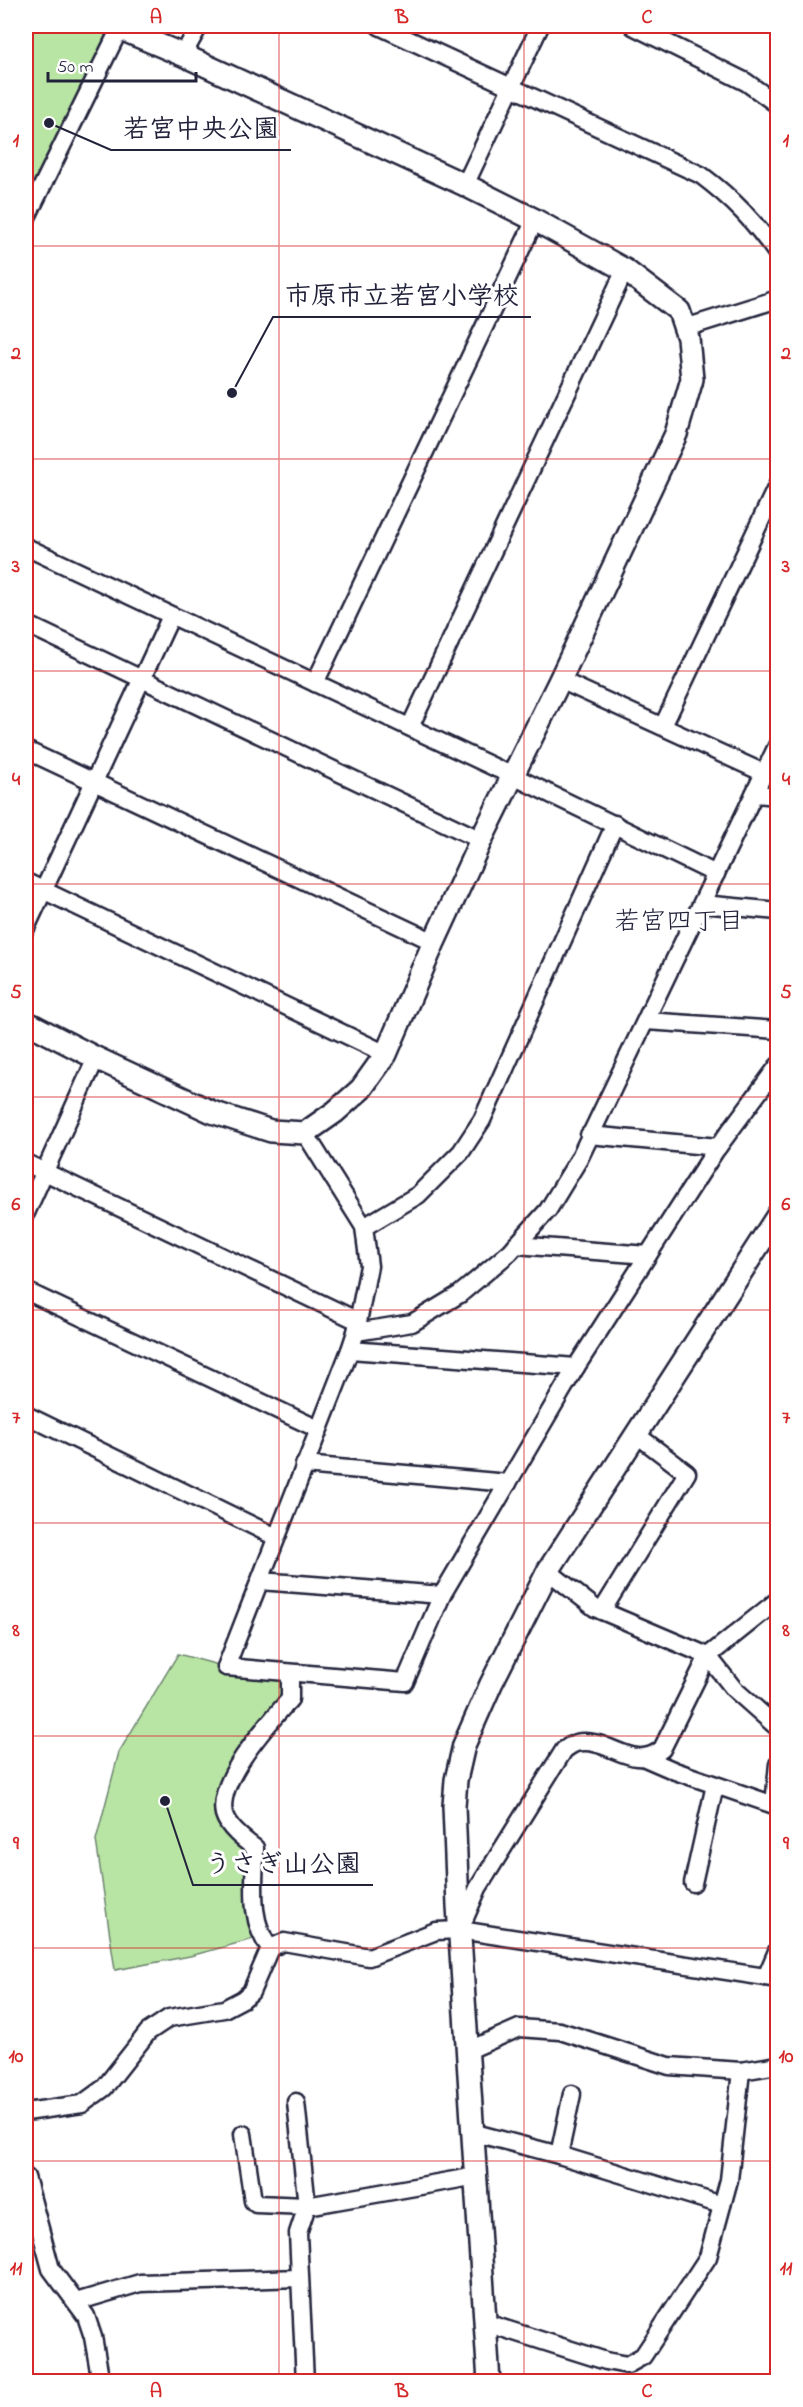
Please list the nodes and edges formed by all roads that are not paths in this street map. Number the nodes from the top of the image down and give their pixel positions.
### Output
1 (199, 26) edge
2 (379, 26) edge
3 (540, 26) edge
4 (633, 26) edge
5 (117, 27) edge
6 (183, 55) junction
7 (511, 88) junction
8 (777, 105) edge
9 (465, 185) junction
10 (26, 219) edge
11 (535, 220) junction
12 (777, 255) edge
13 (625, 270) junction
14 (777, 299) edge
15 (686, 328) junction
16 (777, 484) edge
17 (26, 547) edge
18 (171, 616) junction
19 (26, 624) edge
20 (142, 679) junction
21 (560, 680) junction
22 (315, 683) junction
23 (663, 726) junction
24 (410, 727) junction
25 (777, 744) edge
26 (26, 750) edge
27 (764, 772) junction
28 (513, 776) junction
29 (94, 782) junction
30 (754, 794) junction
31 (777, 796) edge
32 (615, 824) junction
33 (481, 840) junction
34 (716, 874) junction
35 (26, 882) edge
36 (43, 891) junction
37 (702, 904) junction
38 (777, 911) edge
39 (26, 928) edge
40 (434, 942) junction
41 (26, 1022) edge
42 (646, 1022) junction
43 (777, 1030) edge
44 (386, 1054) junction
45 (96, 1058) junction
46 (777, 1066) edge
47 (305, 1133) junction
48 (589, 1135) junction
49 (718, 1147) junction
50 (26, 1163) edge
51 (44, 1172) junction
52 (26, 1213) edge
53 (777, 1215) edge
54 (364, 1227) junction
55 (516, 1245) junction
56 (648, 1255) junction
57 (26, 1291) edge
58 (357, 1326) junction
59 (350, 1350) junction
60 (576, 1367) junction
61 (26, 1415) edge
62 (318, 1429) junction
63 (637, 1435) junction
64 (304, 1465) junction
65 (508, 1483) junction
66 (276, 1537) junction
67 (548, 1571) junction
68 (260, 1581) junction
69 (442, 1595) junction
70 (777, 1600) edge
71 (602, 1611) junction
72 (708, 1656) junction
73 (290, 1673) junction
74 (777, 1728) edge
75 (645, 1758) junction
76 (777, 1764) edge
77 (716, 1785) junction
78 (693, 1883) dead end
79 (460, 1930) junction
80 (270, 1948) junction
81 (777, 1949) edge
82 (772, 1978) edge
83 (469, 2050) junction
84 (777, 2065) edge
85 (741, 2071) junction
86 (572, 2094) dead end
87 (296, 2102) dead end
88 (26, 2112) edge
89 (475, 2133) junction
90 (243, 2134) dead end
91 (559, 2155) junction
92 (477, 2176) junction
93 (26, 2177) edge
94 (722, 2205) junction
95 (307, 2206) junction
96 (300, 2278) junction
97 (76, 2302) junction
98 (486, 2323) junction
99 (101, 2382) edge
100 (305, 2382) edge
101 (489, 2382) edge

1 - 6 street
2 - 7 street
3 - 7 street
4 - 8 street
5 - 6 street
5 - 10 street
6 - 9 street
7 - 9 street
7 - 12 street
9 - 11 street
11 - 13 street
11 - 22 street
13 - 15 street
13 - 24 street
14 - 15 street
15 - 21 street
16 - 23 street
17 - 18 street
18 - 20 street
18 - 22 street
19 - 20 street
20 - 29 street
20 - 33 street
21 - 23 street
21 - 28 street
22 - 24 street
23 - 27 street
24 - 28 street
25 - 27 street
26 - 29 street
27 - 30 street
28 - 32 street
28 - 33 street
29 - 36 street
29 - 40 street
30 - 31 street
30 - 34 street
32 - 34 street
32 - 54 street
33 - 40 street
34 - 37 street
35 - 36 street
36 - 39 street
36 - 44 street
37 - 38 street
37 - 42 street
40 - 44 street
41 - 45 street
42 - 43 street
42 - 48 street
44 - 47 street
45 - 47 street
45 - 51 street
46 - 49 street
47 - 54 street
48 - 49 street
48 - 55 street
49 - 56 street
50 - 51 street
51 - 52 street
51 - 58 street
53 - 63 street
54 - 58 street
55 - 56 street
55 - 58 street
56 - 60 street
57 - 62 street
58 - 59 street
59 - 60 street
59 - 62 street
60 - 65 street
61 - 66 street
62 - 64 street
63 - 67 street
63 - 71 street
64 - 65 street
64 - 66 street
65 - 69 street
66 - 68 street
67 - 71 street
67 - 79 street
68 - 69 street
68 - 73 street
69 - 73 street
70 - 72 street
71 - 72 street
72 - 74 street
72 - 75 street
73 - 80 street
75 - 77 street
75 - 79 street
76 - 77 street
77 - 78 street
79 - 80 street
79 - 82 street
79 - 83 street
80 - 88 street
81 - 82 street
83 - 85 street
83 - 89 street
84 - 85 street
85 - 94 street
86 - 91 street
87 - 95 street
89 - 91 street
89 - 92 street
90 - 95 street
91 - 94 street
92 - 95 street
92 - 98 street
93 - 97 street
94 - 98 street
95 - 96 street
96 - 97 street
96 - 100 street
97 - 99 street
98 - 101 street

